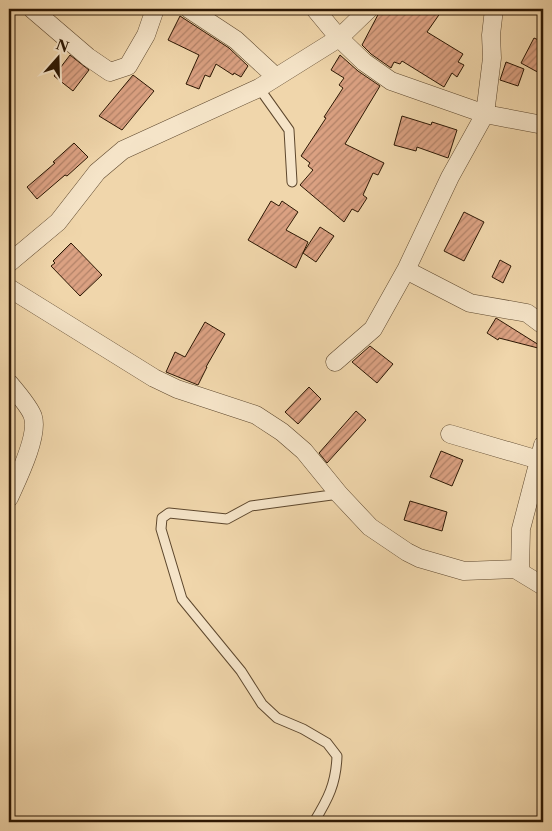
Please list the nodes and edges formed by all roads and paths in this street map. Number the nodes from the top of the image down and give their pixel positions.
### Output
1 (32, 9) edge
2 (155, 9) edge
3 (189, 9) edge
4 (315, 9) edge
5 (369, 9) edge
6 (494, 9) edge
7 (339, 38) junction
8 (276, 77) junction
9 (259, 88) junction
10 (485, 114) junction
11 (543, 125) edge
12 (292, 182) dead end
13 (9, 263) edge
14 (406, 270) junction
15 (9, 288) edge
16 (543, 325) edge
17 (335, 362) dead end
18 (9, 383) edge
19 (450, 434) dead end
20 (541, 452) edge
21 (339, 494) junction
22 (9, 498) edge
23 (520, 571) junction
24 (543, 586) edge
25 (314, 822) edge

1 - 2 street
3 - 8 street
4 - 7 street
5 - 7 street
6 - 10 street
7 - 8 street
7 - 10 street
8 - 9 street
9 - 12 lane
9 - 13 street
10 - 11 street
10 - 14 street
14 - 16 street
14 - 17 street
15 - 21 street
18 - 22 street
19 - 20 street
20 - 23 street
21 - 23 street
21 - 25 lane
23 - 24 street

